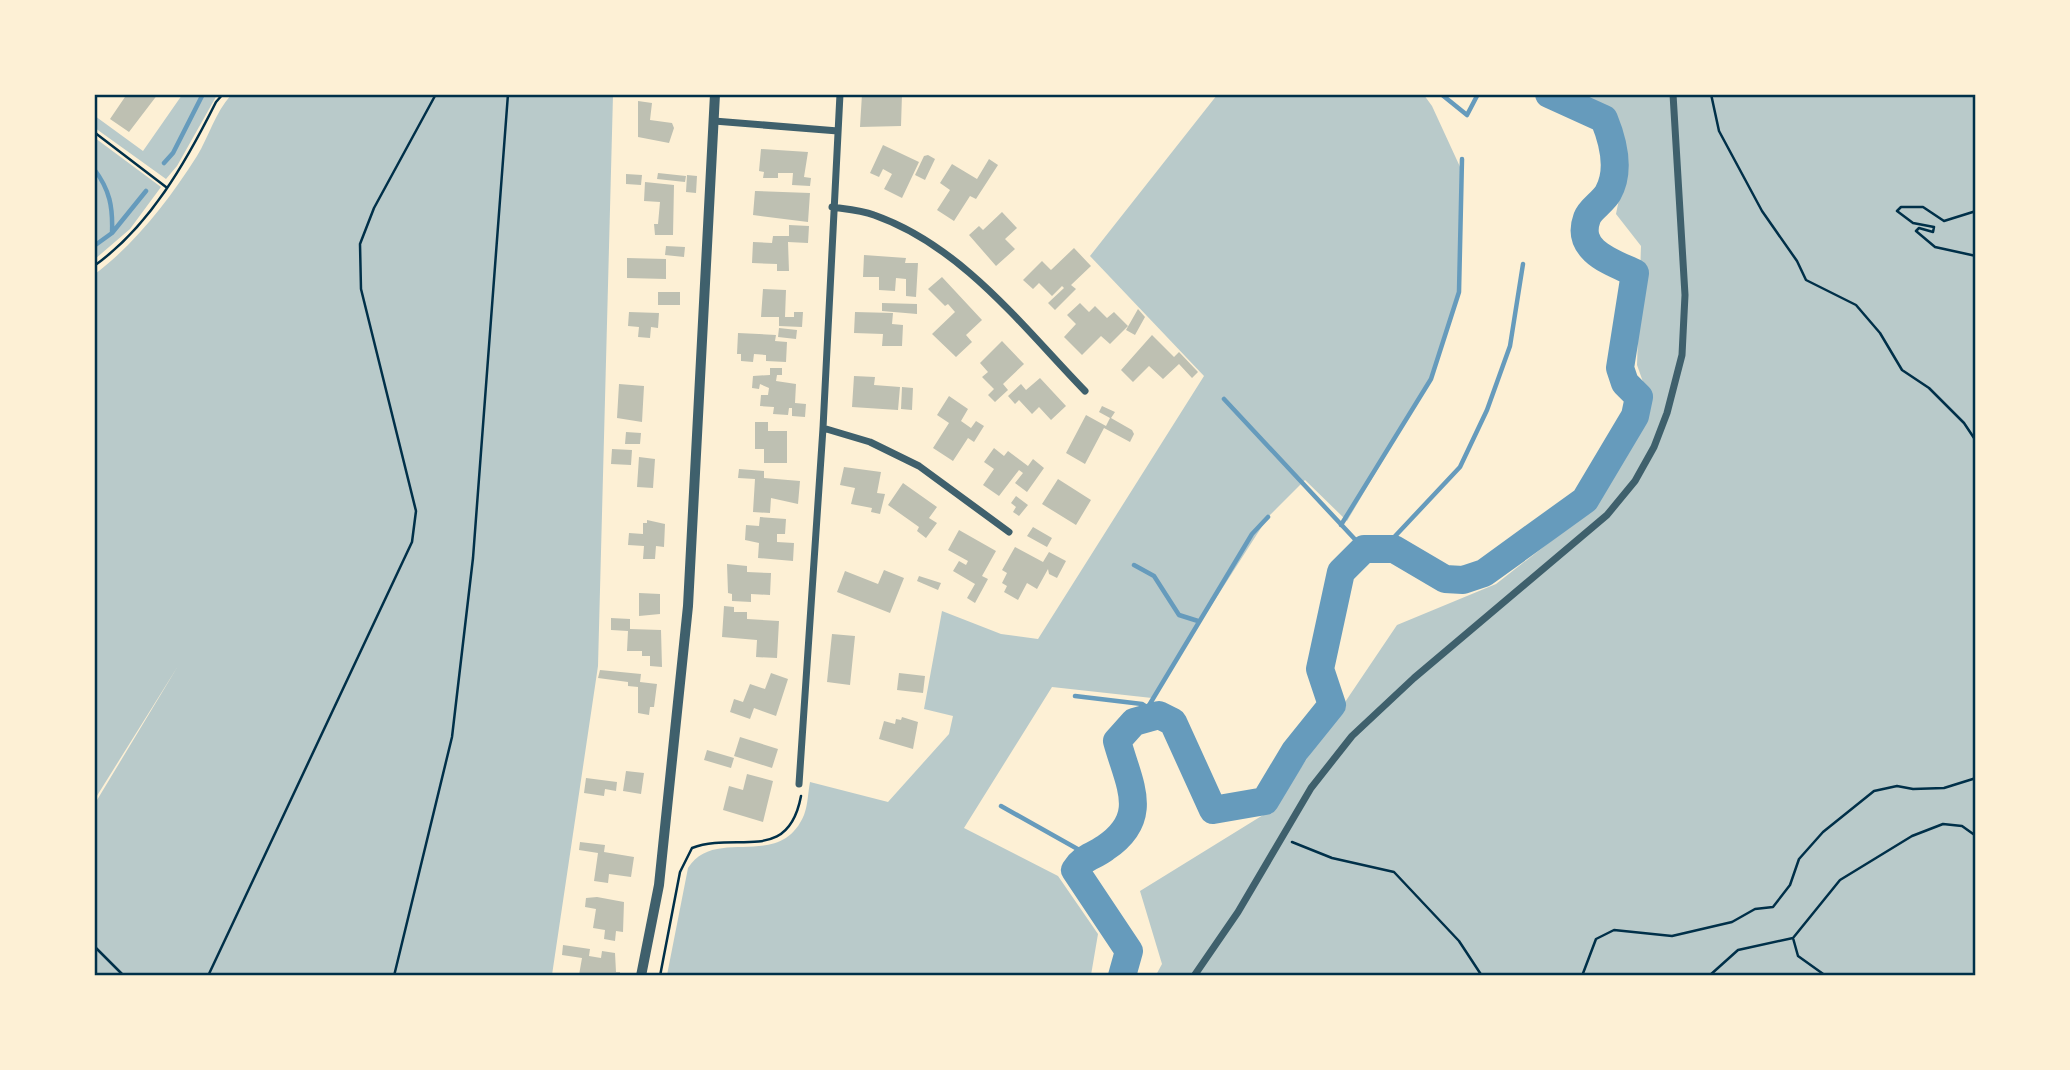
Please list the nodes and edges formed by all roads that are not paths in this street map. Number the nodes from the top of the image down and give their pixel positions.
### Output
1 (715, 94) edge
2 (840, 94) edge
3 (1673, 94) edge
4 (713, 121) junction
5 (838, 131) junction
6 (832, 207) junction
7 (1086, 391) dead end
8 (823, 428) junction
9 (1009, 532) dead end
10 (799, 784) road end
11 (641, 975) edge
12 (1194, 975) edge

1 - 4 street
2 - 5 street
3 - 12 street
4 - 5 street
4 - 11 street
5 - 6 street
6 - 7 street
6 - 8 street
8 - 9 street
8 - 10 street

